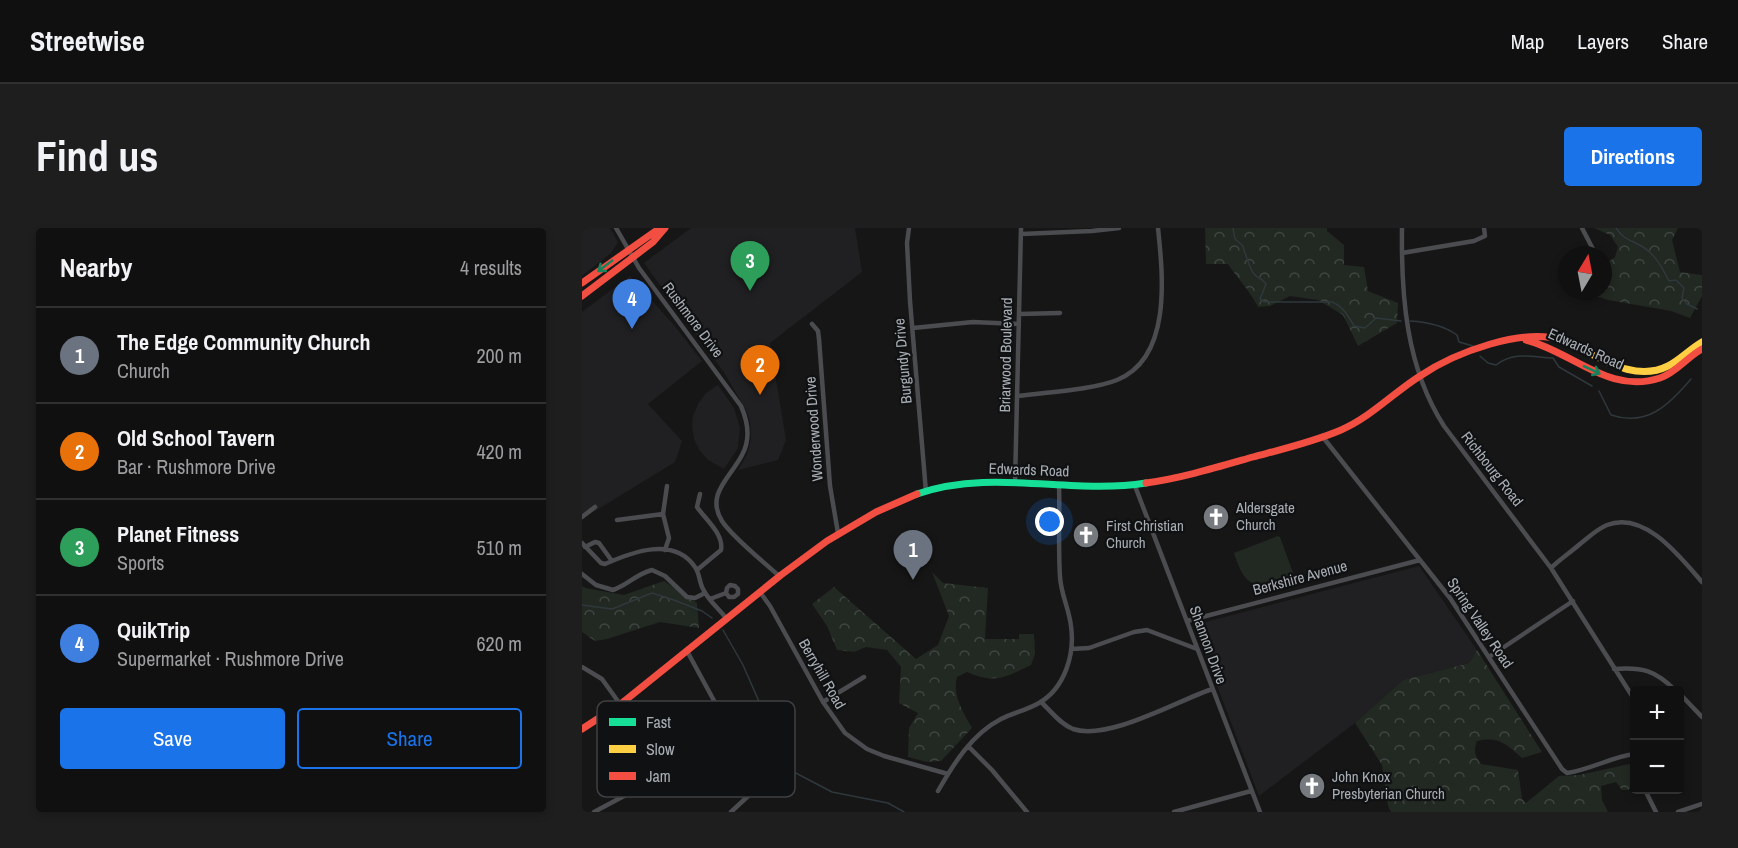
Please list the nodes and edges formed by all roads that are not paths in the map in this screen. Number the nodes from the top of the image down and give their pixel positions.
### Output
1 (616, 228) edge
2 (660, 228) edge
3 (665, 228) edge
4 (909, 228) edge
5 (1021, 228) edge
6 (1119, 228) edge
7 (1158, 228) edge
8 (1402, 228) edge
9 (1484, 228) edge
10 (1582, 228) edge
11 (1021, 234) junction
12 (1591, 246) edge
13 (628, 249) junction
14 (1402, 253) junction
15 (633, 257) junction
16 (582, 283) edge
17 (582, 296) edge
18 (1060, 313) dead end
19 (1019, 314) junction
20 (812, 324) dead end
21 (1019, 324) junction
22 (913, 327) junction
23 (1520, 339) junction
24 (1702, 342) edge
25 (1702, 350) edge
26 (1420, 376) junction
27 (1018, 396) junction
28 (1322, 436) junction
29 (1015, 483) junction
30 (1059, 485) junction
31 (667, 486) dead end
32 (1135, 486) junction
33 (926, 492) junction
34 (700, 494) dead end
35 (595, 507) dead end
36 (663, 514) junction
37 (582, 517) edge
38 (617, 520) dead end
39 (838, 533) junction
40 (583, 545) edge
41 (665, 550) junction
42 (1420, 560) junction
43 (612, 561) junction
44 (1551, 568) junction
45 (697, 570) junction
46 (582, 574) edge
47 (1700, 575) edge
48 (779, 576) junction
49 (1702, 582) edge
50 (760, 592) junction
51 (705, 593) junction
52 (726, 593) dead end
53 (711, 599) junction
54 (1573, 601) junction
55 (726, 618) junction
56 (1187, 621) junction
57 (1071, 649) junction
58 (1197, 649) junction
59 (687, 651) junction
60 (1489, 657) junction
61 (582, 667) edge
62 (1614, 669) junction
63 (864, 677) dead end
64 (1671, 686) edge
65 (1212, 689) junction
66 (1630, 692) edge
67 (1684, 698) edge
68 (618, 701) edge
69 (624, 701) edge
70 (714, 701) edge
71 (823, 702) junction
72 (1041, 702) junction
73 (1702, 717) edge
74 (597, 719) edge
75 (582, 729) edge
76 (968, 746) junction
77 (1630, 755) edge
78 (948, 774) junction
79 (938, 791) dead end
80 (1251, 791) junction
81 (1647, 794) edge
82 (622, 797) edge
83 (747, 797) edge
84 (1702, 804) edge
85 (594, 812) edge
86 (731, 812) edge
87 (1026, 812) edge
88 (1174, 812) edge
89 (1260, 812) edge
90 (1656, 812) edge
91 (1678, 812) edge

1 - 13 street, Rushmore Drive
2 - 13 street
3 - 15 street
4 - 22 street, Burgundy Drive
5 - 11 street, Briarwood Boulevard
6 - 11 street
7 - 27 street
8 - 14 street, Richbourg Road
9 - 14 street
10 - 12 street
11 - 19 street, Briarwood Boulevard
13 - 15 street, Rushmore Drive
13 -> 16 street
14 - 26 street, Richbourg Road
15 - 17 street
15 - 48 street, Rushmore Drive
18 - 19 street
19 - 21 street, Briarwood Boulevard
20 - 39 street, Wonderwood Drive
21 - 22 street
21 - 27 street, Briarwood Boulevard
22 - 33 street, Burgundy Drive
23 - 24 street, Edwards Road
23 -> 25 street, Edwards Road
23 - 26 street, Edwards Road
26 - 28 street, Edwards Road
26 - 44 street, Richbourg Road
27 - 29 street, Briarwood Boulevard
28 - 32 street, Edwards Road
28 - 42 street, Spring Valley Road
29 - 30 street, Edwards Road
29 - 33 street, Edwards Road
30 - 32 street, Edwards Road
30 - 57 street
31 - 36 street
32 - 56 street, Shannon Drive
33 - 39 street, Edwards Road
34 - 45 street
35 - 37 street
36 - 38 street
36 - 41 street
39 - 48 street, Edwards Road
40 - 43 street
40 - 43 street
41 - 43 street
41 - 45 street
42 - 56 street, Berkshire Avenue
42 - 60 street, Spring Valley Road
44 - 47 street
44 - 54 street, Richbourg Road
45 - 51 street
46 - 51 street
47 - 49 street
48 - 50 street, Edwards Road
50 - 55 street, Edwards Road
50 - 71 street, Berryhill Road
51 - 53 street
52 - 53 street
53 - 55 street
54 - 60 street
54 - 62 street, Richbourg Road
55 - 59 street, Edwards Road
56 - 58 street, Shannon Drive
57 - 58 street
57 - 72 street
58 - 65 street, Shannon Drive
59 - 69 street, Edwards Road
59 - 70 street
60 - 77 street, Spring Valley Road
61 - 68 street
62 - 64 street
62 - 66 street, Richbourg Road
63 - 71 street
65 - 72 street
65 - 80 street, Shannon Drive
67 - 73 street
71 - 78 street, Berryhill Road
72 - 76 street
74 - 75 street, Edwards Road
76 - 78 street
76 - 87 street
78 - 79 street
80 - 88 street
80 - 89 street, Shannon Drive
81 - 90 street
82 - 85 street
83 - 86 street
84 - 91 street

